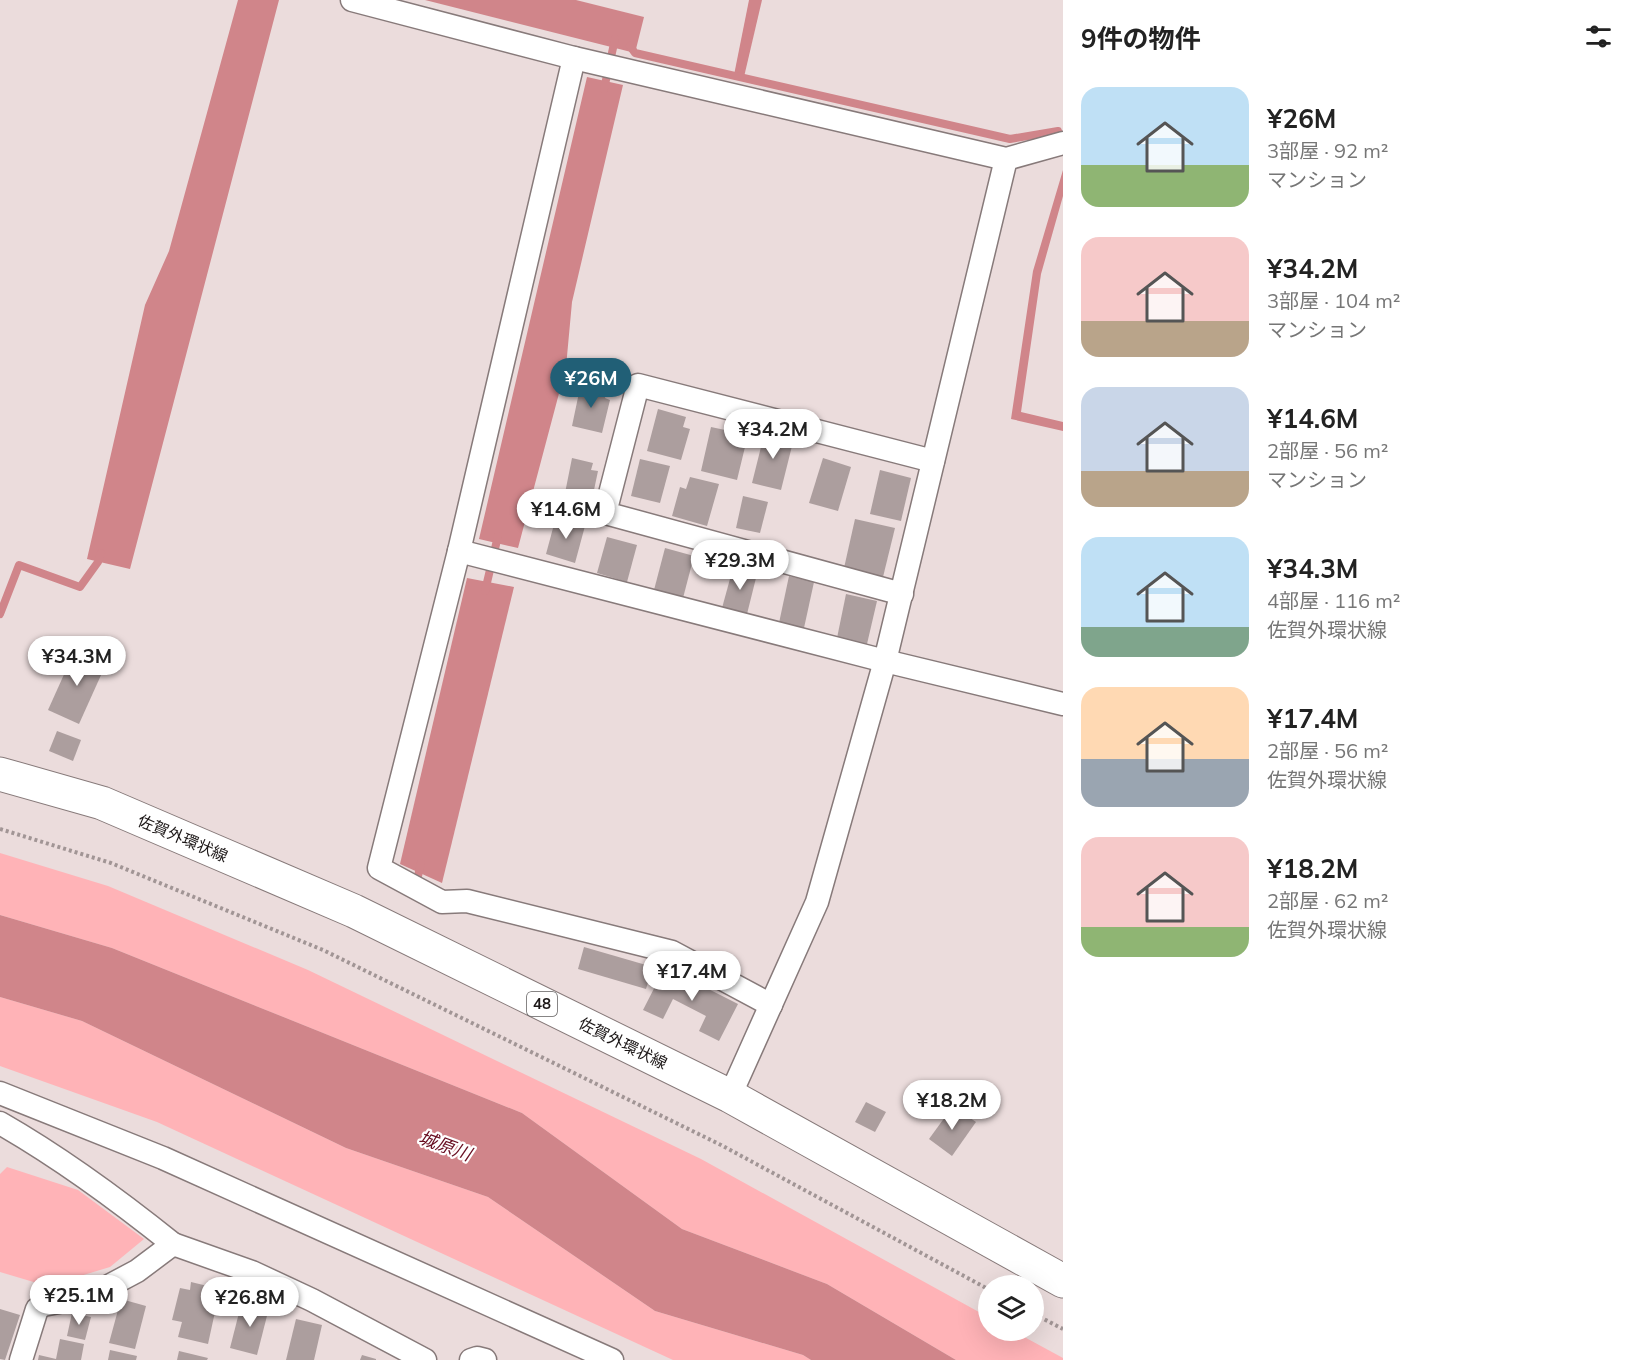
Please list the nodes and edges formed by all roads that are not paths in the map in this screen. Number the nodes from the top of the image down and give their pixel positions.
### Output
1 (366, 2) edge
2 (574, 58) junction
3 (1063, 143) edge
4 (1006, 159) junction
5 (933, 461) junction
6 (459, 551) junction
7 (902, 594) junction
8 (885, 661) junction
9 (1063, 704) edge
10 (0, 774) edge
11 (771, 1005) junction
12 (0, 1093) edge
13 (730, 1096) junction
14 (0, 1123) edge
15 (173, 1244) junction
16 (1063, 1281) edge
17 (21, 1360) edge
18 (425, 1360) edge
19 (471, 1360) edge
20 (485, 1360) edge
21 (612, 1360) edge

1 - 2 street
2 - 4 street
2 - 6 street
3 - 4 street
4 - 5 street
5 - 7 street
5 - 7 street
6 - 8 street
6 - 11 street
7 - 8 street
8 - 9 street
8 - 11 street
10 - 13 main road, 佐賀外環状線 / 48
11 - 13 street
12 - 21 street
13 - 16 main road, 佐賀外環状線 / 48
14 - 15 street
15 - 17 street
15 - 18 street
19 - 20 street

